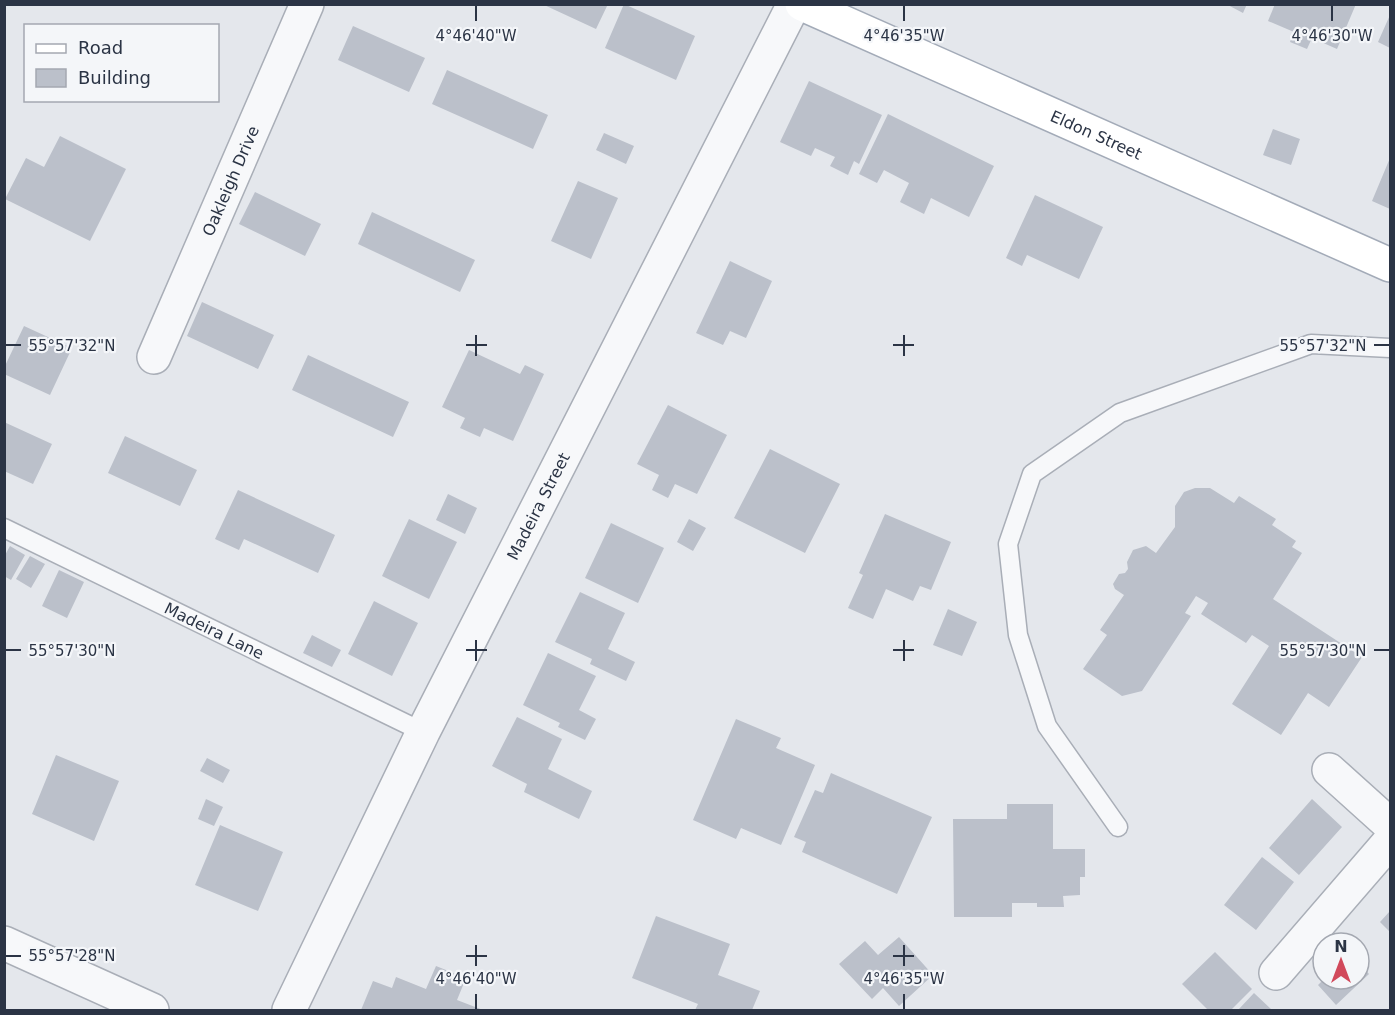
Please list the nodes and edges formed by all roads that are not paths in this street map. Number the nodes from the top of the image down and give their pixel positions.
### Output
1 (307, 4) edge
2 (794, 4) edge
3 (802, 4) edge
4 (1390, 266) edge
5 (1390, 348) edge
6 (154, 357) dead end
7 (4, 528) edge
8 (423, 732) junction
9 (1329, 770) dead end
10 (1390, 825) edge
11 (1118, 827) dead end
12 (1390, 841) edge
13 (4, 943) edge
14 (1276, 973) dead end
15 (152, 1011) edge
16 (289, 1011) edge

1 - 6 street, Oakleigh Drive
2 - 8 street, Madeira Street
3 - 4 main road, Eldon Street
5 - 11 lane
7 - 8 lane, Madeira Lane
8 - 16 street, Madeira Street
9 - 10 street
12 - 14 street
13 - 15 street

